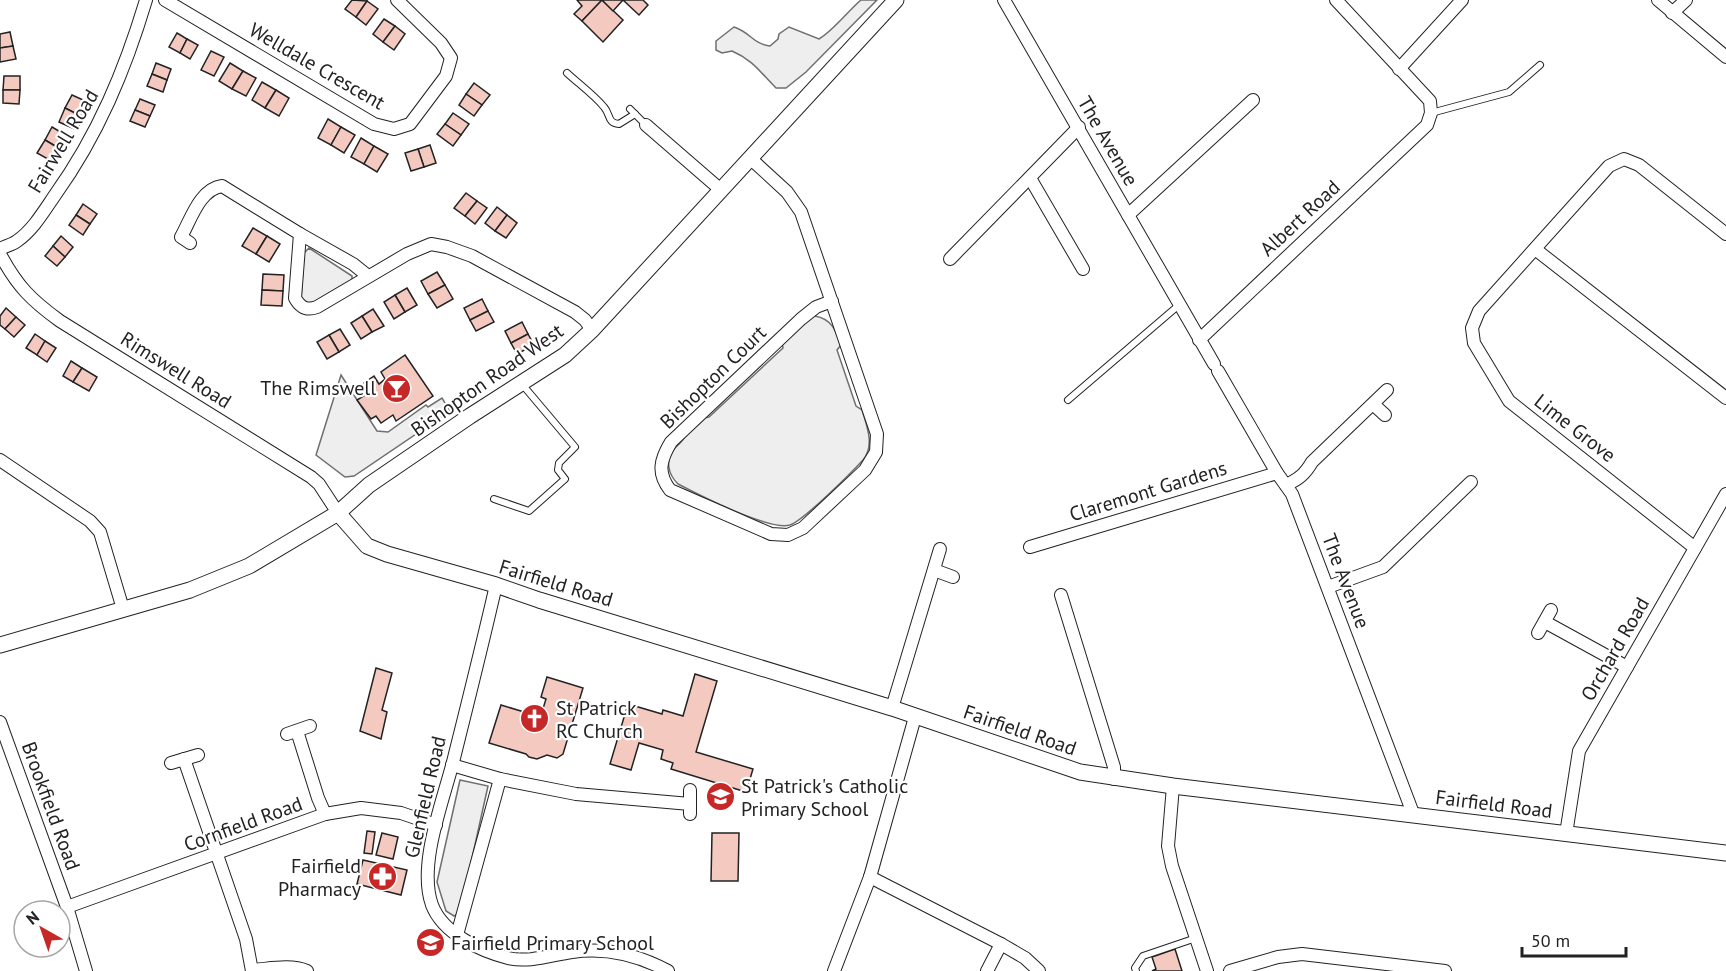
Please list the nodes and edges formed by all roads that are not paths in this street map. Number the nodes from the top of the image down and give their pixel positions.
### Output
1 (146, 0) edge
2 (165, 0) edge
3 (397, 0) edge
4 (896, 0) edge
5 (1004, 0) edge
6 (1462, 0) edge
7 (1658, 0) edge
8 (1686, 0) edge
9 (1339, 1) edge
10 (1672, 13) junction
11 (1726, 57) edge
12 (1540, 65) dead end
13 (1399, 69) junction
14 (567, 73) dead end
15 (1253, 100) dead end
16 (1431, 113) junction
17 (646, 125) joint
18 (1078, 127) junction
19 (750, 158) junction
20 (1030, 177) junction
21 (721, 190) junction
22 (1128, 215) junction
23 (300, 234) junction
24 (1726, 234) edge
25 (190, 243) dead end
26 (0, 249) edge
27 (1535, 249) junction
28 (0, 254) edge
29 (950, 258) dead end
30 (1083, 268) dead end
31 (368, 276) junction
32 (832, 301) junction
33 (1179, 305) junction
34 (592, 330) junction
35 (1199, 340) junction
36 (521, 383) junction
37 (1387, 390) dead end
38 (1726, 398) edge
39 (1068, 400) dead end
40 (1373, 404) junction
41 (1385, 415) dead end
42 (0, 460) edge
43 (1276, 473) junction
44 (1471, 482) dead end
45 (1286, 484) junction
46 (1726, 494) edge
47 (494, 499) dead end
48 (338, 513) junction
49 (1030, 547) dead end
50 (1695, 548) junction
51 (939, 549) dead end
52 (934, 570) junction
53 (953, 577) dead end
54 (496, 585) junction
55 (1328, 587) junction
56 (1061, 595) dead end
57 (123, 609) junction
58 (1538, 633) dead end
59 (0, 645) edge
60 (1627, 667) junction
61 (892, 708) junction
62 (915, 717) junction
63 (0, 722) edge
64 (310, 726) dead end
65 (198, 754) dead end
66 (184, 759) junction
67 (171, 763) dead end
68 (452, 765) junction
69 (500, 778) junction
70 (1114, 779) junction
71 (1173, 786) junction
72 (690, 790) dead end
73 (325, 814) junction
74 (1414, 816) junction
75 (436, 825) junction
76 (1566, 834) junction
77 (1726, 853) edge
78 (217, 854) junction
79 (870, 877) junction
80 (64, 899) edge
81 (72, 905) edge
82 (72, 924) edge
83 (457, 935) junction
84 (1196, 938) junction
85 (1001, 944) junction
86 (1342, 965) edge
87 (86, 971) edge
88 (252, 971) edge
89 (307, 971) edge
90 (668, 971) edge
91 (834, 971) edge
92 (987, 971) edge
93 (1039, 971) edge
94 (1136, 971) edge
95 (1207, 971) edge
96 (1230, 971) edge
97 (1445, 971) edge

1 - 26 street, Fairwell Road
2 - 3 street, Welldale Crescent
4 - 19 street, Bishopton Road West
5 - 18 street, The Avenue
6 - 13 street
7 - 10 street
8 - 10 street
9 - 13 street
10 - 11 street
12 - 16 lane
13 - 16 street
14 - 17 lane
15 - 22 street
16 - 35 street, Albert Road
17 - 21 street
18 - 20 street
18 - 22 street, The Avenue
19 - 21 street, Bishopton Road West
19 - 32 street, Bishopton Court
20 - 29 street
20 - 30 street
21 - 34 street, Bishopton Road West
22 - 33 street, The Avenue
23 - 25 street
23 - 31 street
23 - 31 street
24 - 27 street
27 - 38 street
27 - 50 street, Lime Grove
28 - 48 street, Rimswell Road
31 - 34 street
32 - 32 street, Bishopton Court
33 - 35 street, The Avenue
33 - 39 lane
34 - 36 street, Bishopton Road West
35 - 43 street, The Avenue
36 - 47 lane
36 - 48 street, Bishopton Road West
37 - 40 street
40 - 41 street
40 - 45 street
42 - 57 street
43 - 45 street, The Avenue
43 - 49 street, Claremont Gardens
44 - 55 street
45 - 55 street, The Avenue
46 - 50 street, Orchard Road
48 - 54 street, Fairfield Road
48 - 57 street, Bishopton Road West
50 - 60 street, Orchard Road
51 - 52 street
52 - 53 street
52 - 61 street
54 - 61 street, Fairfield Road
54 - 68 street, Glenfield Road
55 - 74 street, The Avenue
56 - 70 street
57 - 59 street, Bishopton Road West
58 - 60 street
60 - 76 street, Orchard Road
61 - 62 street, Fairfield Road
62 - 70 street, Fairfield Road
62 - 79 street
63 - 80 street, Brookfield Road
64 - 73 street
65 - 66 street
66 - 67 street
66 - 78 street
68 - 69 street
68 - 75 street, Glenfield Road
69 - 72 street
69 - 83 street
70 - 71 street, Fairfield Road
71 - 74 street, Fairfield Road
71 - 84 street
73 - 75 street, Cornfield Road
73 - 78 street, Cornfield Road
74 - 76 street, Fairfield Road
75 - 83 street, Glenfield Road
76 - 77 street, Fairfield Road
78 - 81 street, Cornfield Road
78 - 88 street
79 - 85 street
79 - 91 street
82 - 87 street, Brookfield Road
83 - 90 street, Glenfield Road
84 - 94 lane
84 - 95 street
85 - 92 street
85 - 93 street
86 - 96 street
86 - 97 street
88 - 89 street

